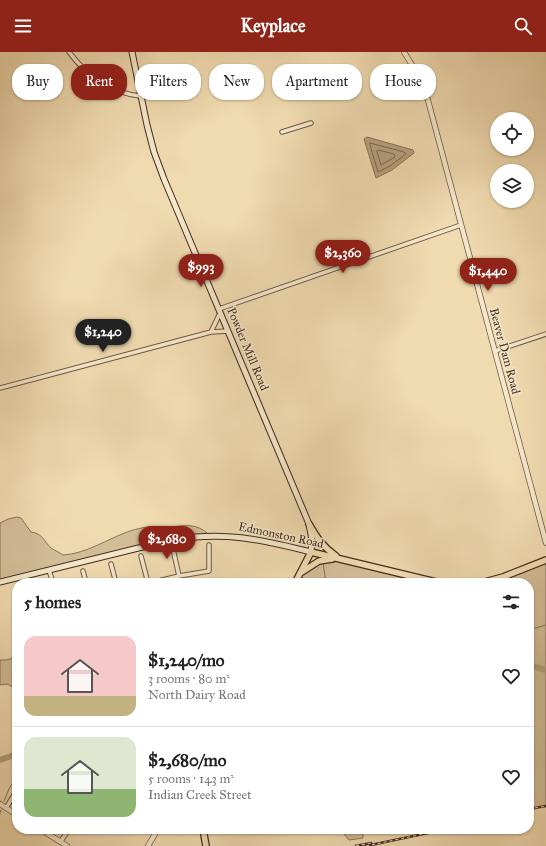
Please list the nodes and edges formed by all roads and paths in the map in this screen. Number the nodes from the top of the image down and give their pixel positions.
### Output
1 (69, 52) edge
2 (132, 52) edge
3 (404, 52) edge
4 (135, 68) edge
5 (135, 96) edge
6 (141, 100) edge
7 (310, 123) dead end
8 (282, 132) dead end
9 (461, 225) junction
10 (220, 310) junction
11 (228, 330) junction
12 (211, 332) junction
13 (546, 334) edge
14 (495, 351) junction
15 (0, 388) edge
16 (310, 524) junction
17 (171, 540) junction
18 (546, 543) edge
19 (209, 545) dead end
20 (311, 552) junction
21 (141, 556) dead end
22 (340, 558) junction
23 (546, 560) edge
24 (111, 564) dead end
25 (49, 570) junction
26 (83, 571) dead end
27 (300, 573) junction
28 (179, 576) junction
29 (16, 578) edge
30 (51, 578) edge
31 (85, 578) edge
32 (115, 578) edge
33 (148, 578) edge
34 (170, 578) edge
35 (298, 578) edge
36 (420, 578) edge
37 (499, 578) edge
38 (12, 579) edge
39 (0, 582) edge
40 (12, 798) edge
41 (0, 804) edge
42 (6, 808) junction
43 (12, 812) edge
44 (48, 834) edge
45 (66, 834) edge
46 (155, 834) edge
47 (204, 834) edge
48 (61, 842) junction
49 (67, 846) edge
50 (148, 846) edge
51 (206, 846) edge

1 - 5 street
2 - 4 main road, Powder Mill Road
3 - 9 street, Beaver Dam Road
6 - 10 main road, Powder Mill Road
7 - 8 street
9 - 10 street
9 - 14 street, Beaver Dam Road
10 - 11 main road, Powder Mill Road
10 - 12 street
11 - 12 street
11 - 16 main road, Powder Mill Road
12 - 15 street
13 - 14 street
14 - 18 street, Beaver Dam Road
16 - 20 main road, Powder Mill Road
16 - 22 main road
17 - 20 main road, Edmonston Road
17 - 25 main road, Edmonston Road
17 - 28 street
19 - 28 street
20 - 22 main road, Edmonston Road
20 - 27 main road, Powder Mill Road
21 - 33 street
22 - 27 main road
22 - 36 main road, Edmonston Road
23 - 37 main road
24 - 32 street
25 - 29 main road, Edmonston Road
25 - 30 street
26 - 31 street
27 - 35 main road, Powder Mill Road
28 - 34 street
38 - 39 main road, Edmonston Road
40 - 42 street
41 - 42 street
42 - 43 street
44 - 48 street
45 - 48 street
46 - 50 street
47 - 51 main road
48 - 49 street

